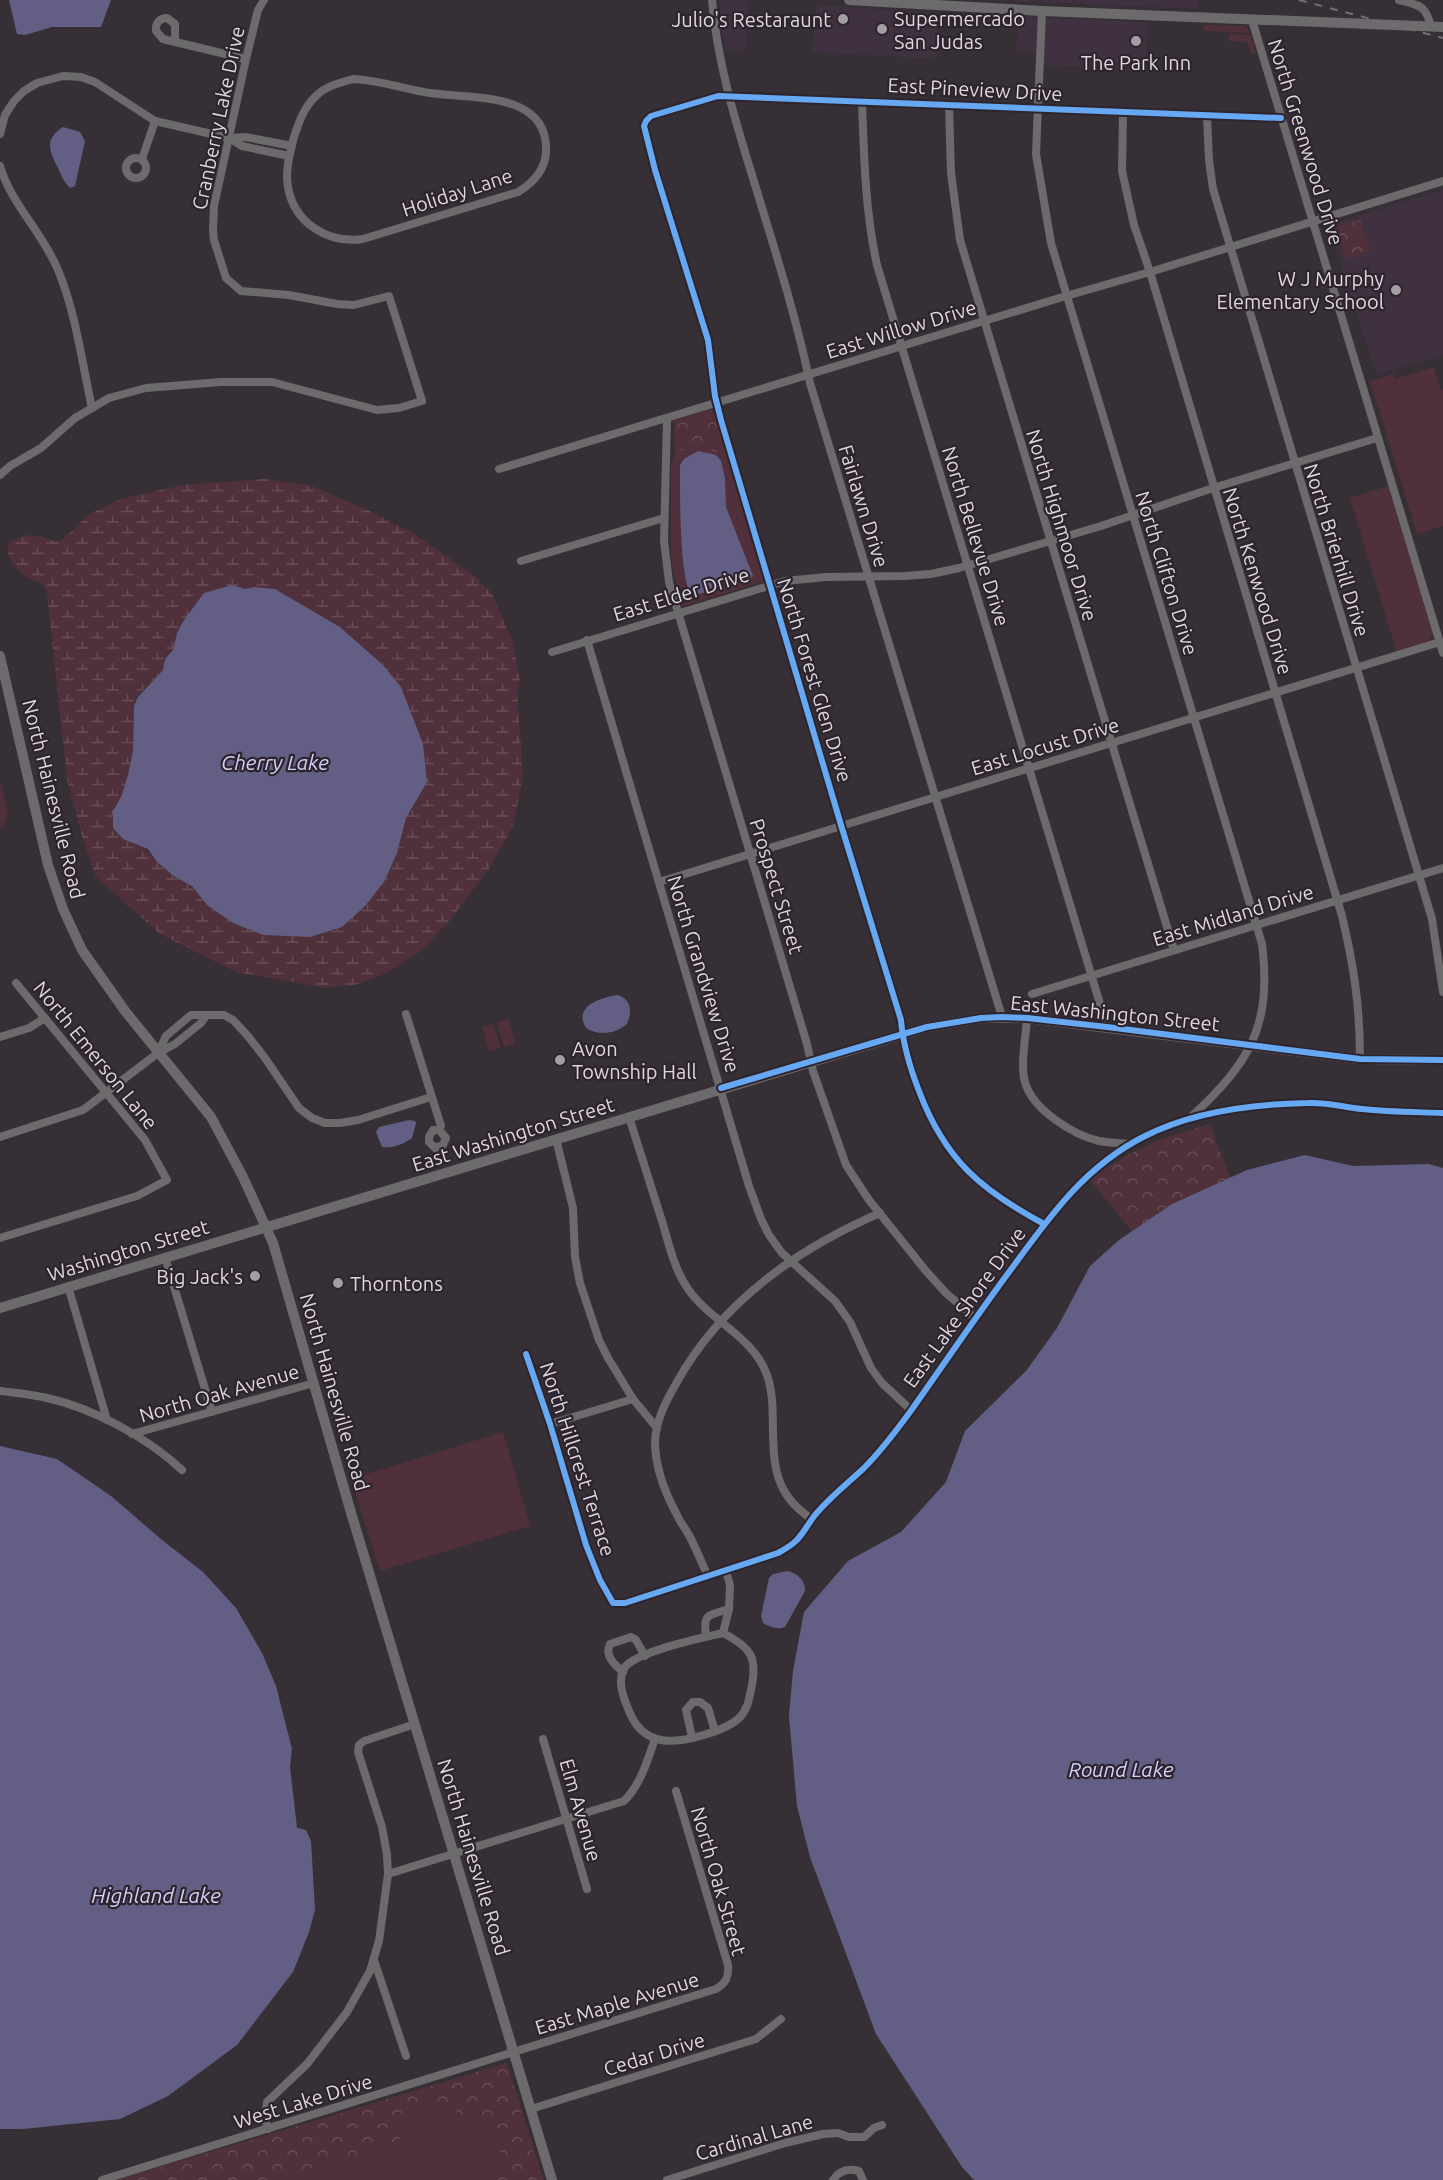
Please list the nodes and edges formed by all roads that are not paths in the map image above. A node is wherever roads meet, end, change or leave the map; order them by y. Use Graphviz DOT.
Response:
graph roads {
  1 [pos="258,0"];
  2 [pos="264,0"];
  3 [pos="712,0"];
  4 [pos="849,0"];
  5 [pos="1399,0"];
  6 [pos="258,10"];
  7 [pos="1042,11"];
  8 [pos="1252,20"];
  9 [pos="1431,27"];
  10 [pos="1443,27"];
  11 [pos="175,42"];
  12 [pos="246,59"];
  13 [pos="729,96"];
  14 [pos="862,101"];
  15 [pos="949,104"];
  16 [pos="1038,109"];
  17 [pos="668,110"];
  18 [pos="1123,113"];
  19 [pos="1207,116"];
  20 [pos="1281,118"];
  21 [pos="155,121"];
  22 [pos="0,134"];
  23 [pos="229,138"];
  24 [pos="292,146"];
  25 [pos="289,156"];
  26 [pos="142,159"];
  27 [pos="0,166"];
  28 [pos="1443,181"];
  29 [pos="1312,221"];
  30 [pos="1230,246"];
  31 [pos="1150,272"];
  32 [pos="1066,296"];
  33 [pos="984,321"];
  34 [pos="901,346"];
  35 [pos="808,375"];
  36 [pos="717,402"];
  37 [pos="92,408"];
  38 [pos="667,418"];
  39 [pos="1377,438"];
  40 [pos="1294,463"];
  41 [pos="10,466"];
  42 [pos="0,467"];
  43 [pos="499,469"];
  44 [pos="0,475"];
  45 [pos="1213,488"];
  46 [pos="1132,514"];
  47 [pos="664,518"];
  48 [pos="1049,541"];
  49 [pos="521,561"];
  50 [pos="967,565"];
  51 [pos="867,577"];
  52 [pos="770,585"];
  53 [pos="678,613"];
  54 [pos="587,640"];
  55 [pos="1440,642"];
  56 [pos="552,651"];
  57 [pos="1443,653"];
  58 [pos="0,656"];
  59 [pos="1356,668"];
  60 [pos="1275,693"];
  61 [pos="1193,718"];
  62 [pos="1111,743"];
  63 [pos="1028,768"];
  64 [pos="934,797"];
  65 [pos="841,825"];
  66 [pos="750,853"];
  67 [pos="1443,868"];
  68 [pos="1418,876"];
  69 [pos="659,882"];
  70 [pos="1338,900"];
  71 [pos="1256,925"];
  72 [pos="1174,950"];
  73 [pos="1093,975"];
  74 [pos="16,983"];
  75 [pos="1443,992"];
  76 [pos="1032,993"];
  77 [pos="406,1014"];
  78 [pos="1002,1017"];
  79 [pos="45,1018"];
  80 [pos="1027,1018"];
  81 [pos="1107,1027"];
  82 [pos="902,1034"];
  83 [pos="0,1037"];
  84 [pos="1251,1045"];
  85 [pos="159,1053"];
  86 [pos="1360,1059"];
  87 [pos="1443,1060"];
  88 [pos="811,1061"];
  89 [pos="721,1088"];
  90 [pos="107,1093"];
  91 [pos="431,1097"];
  92 [pos="1443,1113"];
  93 [pos="629,1117"];
  94 [pos="1190,1119"];
  95 [pos="439,1130"];
  96 [pos="0,1137"];
  97 [pos="556,1139"];
  98 [pos="1131,1144"];
  99 [pos="880,1213"];
  100 [pos="1044,1224"];
  101 [pos="267,1227"];
  102 [pos="0,1238"];
  103 [pos="165,1257"];
  104 [pos="790,1260"];
  105 [pos="68,1286"];
  106 [pos="0,1308"];
  107 [pos="975,1318"];
  108 [pos="720,1323"];
  109 [pos="526,1353"];
  110 [pos="314,1383"];
  111 [pos="0,1391"];
  112 [pos="633,1399"];
  113 [pos="911,1410"];
  114 [pos="212,1412"];
  115 [pos="107,1420"];
  116 [pos="550,1424"];
  117 [pos="657,1428"];
  118 [pos="132,1434"];
  119 [pos="182,1470"];
  120 [pos="812,1520"];
  121 [pos="726,1571"];
  122 [pos="598,1575"];
  123 [pos="708,1576"];
  124 [pos="729,1609"];
  125 [pos="723,1633"];
  126 [pos="706,1637"];
  127 [pos="645,1656"];
  128 [pos="624,1672"];
  129 [pos="415,1724"];
  130 [pos="715,1731"];
  131 [pos="692,1737"];
  132 [pos="543,1739"];
  133 [pos="655,1739"];
  134 [pos="676,1791"];
  135 [pos="566,1819"];
  136 [pos="454,1853"];
  137 [pos="388,1874"];
  138 [pos="587,1889"];
  139 [pos="374,1960"];
  140 [pos="726,1980"];
  141 [pos="781,2019"];
  142 [pos="514,2052"];
  143 [pos="406,2056"];
  144 [pos="531,2109"];
  145 [pos="882,2125"];
  146 [pos="268,2129"];
  147 [pos="102,2180"];
  148 [pos="552,2180"];
  149 [pos="667,2180"];
  150 [pos="834,2180"];
  151 [pos="863,2180"];
  1 -- 6 [label="street, Cranberry Lake Drive"];
  2 -- 6 [label="street, Cranberry Lake Drive"];
  3 -- 13 [label="street, Fairlawn Drive"];
  4 -- 7 [label="main road"];
  5 -- 9 [label="street"];
  6 -- 12 [label="street, Cranberry Lake Drive"];
  7 -- 8 [label="main road"];
  7 -- 16 [label="street, North Clifton Drive"];
  8 -- 9 [label="main road"];
  8 -- 20 [label="street, North Greenwood Drive"];
  9 -- 10 [label="main road"];
  11 -- 12 [label="street"];
  12 -- 23 [label="street, Cranberry Lake Drive"];
  13 -- 14 [label="street, East Pineview Drive"];
  13 -- 17 [label="street, East Pineview Drive"];
  13 -- 35 [label="street, Fairlawn Drive"];
  14 -- 15 [label="street, East Pineview Drive"];
  14 -- 34 [label="street, North Bellevue Drive"];
  15 -- 16 [label="street, East Pineview Drive"];
  15 -- 33 [label="street, North Highmoor Drive"];
  16 -- 18 [label="street, East Pineview Drive"];
  16 -- 32 [label="street, North Clifton Drive"];
  17 -- 36 [label="street, North Forest Glen Drive"];
  18 -- 19 [label="street, East Pineview Drive"];
  18 -- 31 [label="street, North Kenwood Drive"];
  19 -- 20 [label="street, East Pineview Drive"];
  19 -- 30 [label="street, North Brierhill Drive"];
  20 -- 29 [label="street, North Greenwood Drive"];
  21 -- 22 [label="street"];
  21 -- 23 [label="street"];
  21 -- 26 [label="street"];
  23 -- 24 [label="street"];
  23 -- 25 [label="street"];
  23 -- 37 [label="street, Cranberry Lake Drive"];
  24 -- 25 [label="street, Holiday Lane"];
  24 -- 25 [label="street, Holiday Lane"];
  27 -- 37 [label="street"];
  28 -- 29 [label="street, East Willow Drive"];
  29 -- 30 [label="street, East Willow Drive"];
  29 -- 39 [label="street, North Greenwood Drive"];
  30 -- 31 [label="street, East Willow Drive"];
  30 -- 40 [label="street, North Brierhill Drive"];
  31 -- 32 [label="street, East Willow Drive"];
  31 -- 45 [label="street, North Kenwood Drive"];
  32 -- 33 [label="street, East Willow Drive"];
  32 -- 46 [label="street, North Clifton Drive"];
  33 -- 34 [label="street, East Willow Drive"];
  33 -- 48 [label="street, North Highmoor Drive"];
  34 -- 35 [label="street, East Willow Drive"];
  34 -- 50 [label="street, North Bellevue Drive"];
  35 -- 36 [label="street, East Willow Drive"];
  35 -- 51 [label="street, Fairlawn Drive"];
  36 -- 38 [label="street, East Willow Drive"];
  36 -- 52 [label="street, North Forest Glen Drive"];
  37 -- 41 [label="street"];
  38 -- 43 [label="street, East Willow Drive"];
  38 -- 47 [label="street, Prospect Street"];
  39 -- 40 [label="street, East Elder Drive"];
  39 -- 55 [label="street, North Greenwood Drive"];
  40 -- 45 [label="street, East Elder Drive"];
  40 -- 59 [label="street, North Brierhill Drive"];
  41 -- 42 [label="street"];
  41 -- 44 [label="street"];
  45 -- 46 [label="street, East Elder Drive"];
  45 -- 60 [label="street, North Kenwood Drive"];
  46 -- 48 [label="street, East Elder Drive"];
  46 -- 61 [label="street, North Clifton Drive"];
  47 -- 49 [label="street"];
  47 -- 53 [label="street, Prospect Street"];
  48 -- 50 [label="street, East Elder Drive"];
  48 -- 62 [label="street, North Highmoor Drive"];
  50 -- 51 [label="street, East Elder Drive"];
  50 -- 63 [label="street, North Bellevue Drive"];
  51 -- 52 [label="street, East Elder Drive"];
  51 -- 64 [label="street, Fairlawn Drive"];
  52 -- 53 [label="street, East Elder Drive"];
  52 -- 65 [label="street, North Forest Glen Drive"];
  53 -- 54 [label="street, East Elder Drive"];
  53 -- 66 [label="street, Prospect Street"];
  54 -- 56 [label="street, East Elder Drive"];
  54 -- 69 [label="street, North Grandview Drive"];
  55 -- 57 [label="street, North Greenwood Drive"];
  55 -- 59 [label="street, East Locust Drive"];
  58 -- 85 [label="main road, North Hainesville Road"];
  59 -- 60 [label="street, East Locust Drive"];
  59 -- 68 [label="street, North Brierhill Drive"];
  60 -- 61 [label="street, East Locust Drive"];
  60 -- 70 [label="street, North Kenwood Drive"];
  61 -- 62 [label="street, East Locust Drive"];
  61 -- 71 [label="street, North Clifton Drive"];
  62 -- 63 [label="street, East Locust Drive"];
  62 -- 72 [label="street, North Highmoor Drive"];
  63 -- 64 [label="street, East Locust Drive"];
  63 -- 73 [label="street, North Bellevue Drive"];
  64 -- 65 [label="street, East Locust Drive"];
  64 -- 78 [label="street, Fairlawn Drive"];
  65 -- 66 [label="street, East Locust Drive"];
  65 -- 82 [label="street, North Forest Glen Drive"];
  66 -- 69 [label="street, East Locust Drive"];
  66 -- 88 [label="street, Prospect Street"];
  67 -- 68 [label="street, East Midland Drive"];
  68 -- 70 [label="street, East Midland Drive"];
  68 -- 75 [label="street, North Brierhill Drive"];
  69 -- 89 [label="street, North Grandview Drive"];
  70 -- 71 [label="street, East Midland Drive"];
  70 -- 86 [label="street, North Kenwood Drive"];
  71 -- 72 [label="street, East Midland Drive"];
  71 -- 84 [label="street, North Clifton Drive"];
  72 -- 73 [label="street, East Midland Drive"];
  73 -- 76 [label="street, East Midland Drive"];
  73 -- 81 [label="street, North Bellevue Drive"];
  74 -- 79 [label="street, North Emerson Lane"];
  77 -- 91 [label="street"];
  78 -- 80 [label="main road, East Washington Street"];
  78 -- 82 [label="main road, East Washington Street"];
  79 -- 83 [label="street"];
  79 -- 90 [label="street, North Emerson Lane"];
  80 -- 81 [label="main road, East Washington Street"];
  80 -- 98 [label="street"];
  81 -- 84 [label="main road, East Washington Street"];
  82 -- 88 [label="main road, East Washington Street"];
  82 -- 100 [label="street, North Forest Glen Drive"];
  84 -- 86 [label="main road, East Washington Street"];
  84 -- 94 [label="street, North Clifton Drive"];
  85 -- 90 [label="street"];
  85 -- 91 [label="street"];
  85 -- 101 [label="main road, North Hainesville Road"];
  86 -- 87 [label="main road, East Washington Street"];
  88 -- 89 [label="main road, East Washington Street"];
  88 -- 99 [label="street, Prospect Street"];
  89 -- 93 [label="main road, East Washington Street"];
  89 -- 104 [label="street, North Grandview Drive"];
  90 -- 96 [label="street"];
  90 -- 102 [label="street, North Emerson Lane"];
  91 -- 95 [label="street"];
  92 -- 94 [label="street, East Lake Shore Drive"];
  93 -- 97 [label="main road, East Washington Street"];
  93 -- 108 [label="street"];
  94 -- 98 [label="street, East Lake Shore Drive"];
  97 -- 101 [label="main road, East Washington Street"];
  97 -- 112 [label="street"];
  98 -- 100 [label="street, East Lake Shore Drive"];
  99 -- 104 [label="street"];
  99 -- 107 [label="street, Prospect Street"];
  100 -- 107 [label="street, East Lake Shore Drive"];
  101 -- 103 [label="main road, Washington Street"];
  101 -- 110 [label="main road, North Hainesville Road"];
  103 -- 105 [label="main road, Washington Street"];
  103 -- 114 [label="street"];
  104 -- 108 [label="street"];
  104 -- 113 [label="street, North Grandview Drive"];
  105 -- 106 [label="main road, Washington Street"];
  105 -- 115 [label="street"];
  107 -- 113 [label="street, East Lake Shore Drive"];
  108 -- 117 [label="street"];
  108 -- 120 [label="street"];
  109 -- 116 [label="street, North Hillcrest Terrace"];
  110 -- 114 [label="street, North Oak Avenue"];
  110 -- 129 [label="main road, North Hainesville Road"];
  111 -- 115 [label="street"];
  112 -- 116 [label="street"];
  112 -- 117 [label="street"];
  113 -- 120 [label="street, East Lake Shore Drive"];
  114 -- 118 [label="street, North Oak Avenue"];
  115 -- 118 [label="street"];
  116 -- 122 [label="street, North Hillcrest Terrace"];
  117 -- 123 [label="street"];
  118 -- 119 [label="street"];
  120 -- 121 [label="street, East Lake Shore Drive"];
  121 -- 123 [label="street, East Lake Shore Drive"];
  121 -- 124 [label="street"];
  122 -- 123 [label="street, East Lake Shore Drive"];
  124 -- 125 [label="street"];
  124 -- 126 [label="street"];
  125 -- 126 [label="street"];
  125 -- 130 [label="street"];
  126 -- 127 [label="street"];
  127 -- 128 [label="street"];
  127 -- 128 [label="street"];
  128 -- 133 [label="street"];
  129 -- 136 [label="main road, North Hainesville Road"];
  129 -- 137 [label="street"];
  130 -- 131 [label="street"];
  130 -- 131 [label="street"];
  131 -- 133 [label="street"];
  132 -- 135 [label="street, Elm Avenue"];
  133 -- 135 [label="street"];
  134 -- 140 [label="street, North Oak Street"];
  135 -- 136 [label="street"];
  135 -- 138 [label="street, Elm Avenue"];
  136 -- 137 [label="street"];
  136 -- 142 [label="main road, North Hainesville Road"];
  137 -- 139 [label="street"];
  139 -- 143 [label="street"];
  139 -- 146 [label="street"];
  140 -- 142 [label="street, East Maple Avenue"];
  141 -- 144 [label="street, Cedar Drive"];
  142 -- 144 [label="main road, North Hainesville Road"];
  142 -- 146 [label="street, West Lake Drive"];
  144 -- 148 [label="main road, North Hainesville Road"];
  145 -- 149 [label="street, Cardinal Lane"];
  146 -- 147 [label="street, West Lake Drive"];
  150 -- 151 [label="street"];
}
